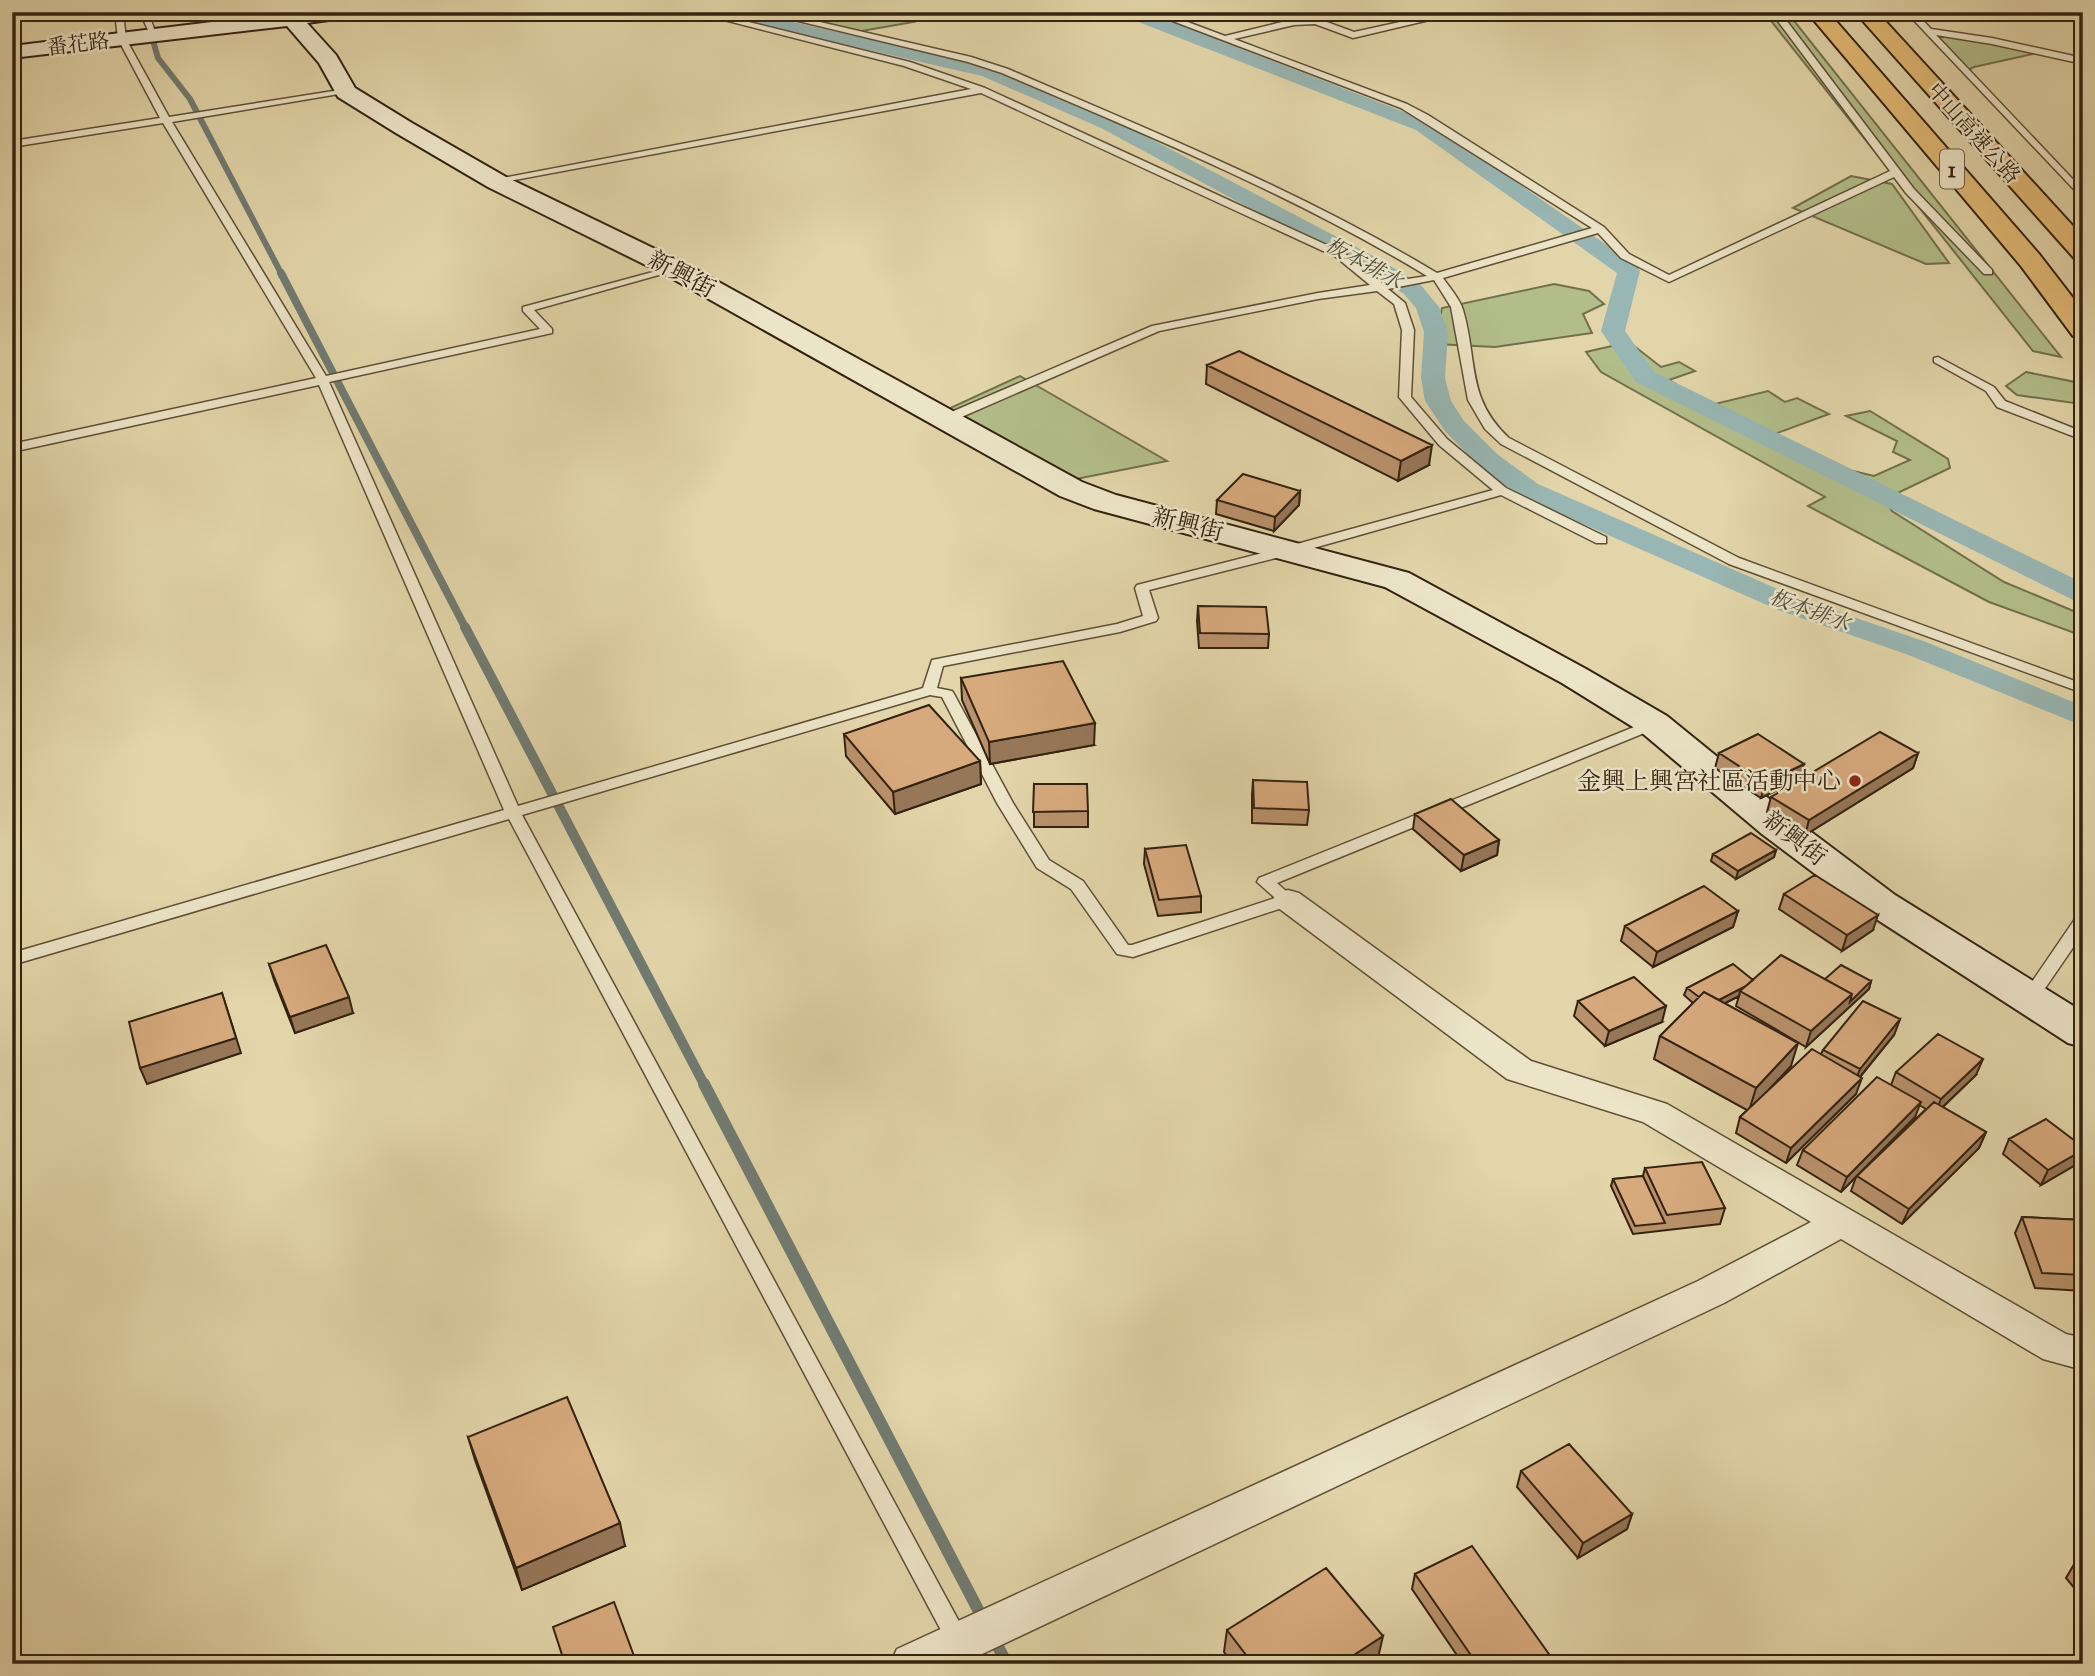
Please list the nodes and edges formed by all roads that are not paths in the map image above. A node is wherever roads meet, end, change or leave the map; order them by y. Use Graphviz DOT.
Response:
graph roads {
  1 [pos="119,12"];
  2 [pos="144,12"];
  3 [pos="351,12"];
  4 [pos="697,12"];
  5 [pos="765,12"];
  6 [pos="1153,12"];
  7 [pos="1459,12"];
  8 [pos="1775,12"];
  9 [pos="1817,12"];
  10 [pos="1865,12"];
  11 [pos="1910,12"];
  12 [pos="291,15"];
  13 [pos="1928,31"];
  14 [pos="154,35"];
  15 [pos="122,39"];
  16 [pos="1224,39"];
  17 [pos="12,52"];
  18 [pos="2083,61"];
  19 [pos="982,90"];
  20 [pos="346,92"];
  21 [pos="166,120"];
  22 [pos="12,144"];
  23 [pos="1896,172"];
  24 [pos="497,182"];
  25 [pos="2083,196"];
  26 [pos="1600,229"];
  27 [pos="2083,253"];
  28 [pos="675,269"];
  29 [pos="1988,272"];
  30 [pos="1437,276"];
  31 [pos="1382,287"];
  32 [pos="2083,330"];
  33 [pos="1938,360"];
  34 [pos="323,381"];
  35 [pos="946,419"];
  36 [pos="2083,436"];
  37 [pos="12,448"];
  38 [pos="1502,491"];
  39 [pos="1601,540"];
  40 [pos="1291,550"];
  41 [pos="2083,689"];
  42 [pos="929,691"];
  43 [pos="1654,724"];
  44 [pos="514,814"];
  45 [pos="1288,900"];
  46 [pos="2083,920"];
  47 [pos="12,959"];
  48 [pos="2029,999"];
  49 [pos="2083,1032"];
  50 [pos="1842,1222"];
  51 [pos="2083,1354"];
  52 [pos="966,1653"];
  53 [pos="912,1664"];
  1 -- 15 [label="lane"];
  2 -- 14 [label="lane"];
  3 -- 12 [label="street, 番花路"];
  4 -- 19 [label="lane"];
  5 -- 30 [label="lane"];
  6 -- 16 [label="lane"];
  7 -- 16 [label="lane"];
  8 -- 23 [label="lane"];
  9 -- 32 [label="highway, 中山高速公路 / 1"];
  10 -- 27 [label="highway, 中山高速公路 / 1"];
  11 -- 13 [label="lane"];
  12 -- 14 [label="street, 番花路"];
  12 -- 20 [label="street, 新興街"];
  13 -- 18 [label="lane"];
  13 -- 25 [label="lane"];
  14 -- 15 [label="street, 番花路"];
  15 -- 17 [label="street, 番花路"];
  15 -- 21 [label="lane"];
  16 -- 26 [label="lane"];
  19 -- 24 [label="lane"];
  19 -- 31 [label="lane"];
  20 -- 21 [label="lane"];
  20 -- 24 [label="street, 新興街"];
  21 -- 22 [label="lane"];
  21 -- 34 [label="lane"];
  23 -- 26 [label="lane"];
  23 -- 29 [label="lane"];
  24 -- 28 [label="street, 新興街"];
  26 -- 30 [label="lane"];
  28 -- 34 [label="lane"];
  28 -- 35 [label="street, 新興街"];
  30 -- 31 [label="lane"];
  30 -- 41 [label="lane"];
  31 -- 35 [label="lane"];
  31 -- 38 [label="lane"];
  33 -- 36 [label="lane"];
  34 -- 37 [label="lane"];
  34 -- 44 [label="lane"];
  35 -- 40 [label="street, 新興街"];
  38 -- 39 [label="lane"];
  38 -- 40 [label="lane"];
  40 -- 42 [label="lane"];
  40 -- 43 [label="street, 新興街"];
  42 -- 44 [label="lane"];
  42 -- 45 [label="lane"];
  43 -- 45 [label="lane"];
  43 -- 48 [label="street, 新興街"];
  44 -- 47 [label="lane"];
  44 -- 52 [label="lane"];
  45 -- 50 [label="street"];
  46 -- 48 [label="lane"];
  48 -- 49 [label="street, 新興街"];
  50 -- 51 [label="street"];
  50 -- 52 [label="street"];
  52 -- 53 [label="street"];
}
